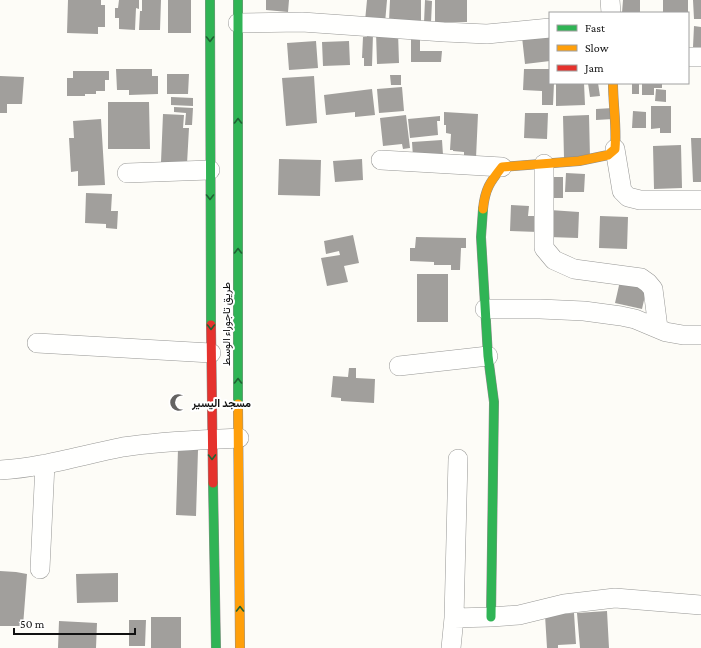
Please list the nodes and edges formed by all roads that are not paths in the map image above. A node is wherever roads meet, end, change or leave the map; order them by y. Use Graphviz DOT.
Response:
graph roads {
  1 [pos="210,0"];
  2 [pos="238,0"];
  3 [pos="610,0"];
  4 [pos="611,12"];
  5 [pos="238,23"];
  6 [pos="549,28"];
  7 [pos="689,57"];
  8 [pos="701,57"];
  9 [pos="613,84"];
  10 [pos="615,148"];
  11 [pos="381,160"];
  12 [pos="544,164"];
  13 [pos="502,167"];
  14 [pos="210,170"];
  15 [pos="127,173"];
  16 [pos="701,200"];
  17 [pos="485,309"];
  18 [pos="658,328"];
  19 [pos="701,335"];
  20 [pos="36,343"];
  21 [pos="211,353"];
  22 [pos="488,356"];
  23 [pos="399,366"];
  24 [pos="239,438"];
  25 [pos="212,439"];
  26 [pos="458,459"];
  27 [pos="45,464"];
  28 [pos="0,470"];
  29 [pos="40,569"];
  30 [pos="701,605"];
  31 [pos="491,617"];
  32 [pos="454,618"];
  33 [pos="216,648"];
  34 [pos="240,648"];
  35 [pos="451,648"];
  1 -- 14 [label="main road, one-way"];
  2 -- 5 [label="main road, طريق تاجوراء الوسط"];
  3 -- 4 [label="street"];
  5 -- 6 [label="street"];
  24 -- 5 [label="main road, طريق تاجوراء الوسط, one-way"];
  7 -- 8 [label="street"];
  9 -- 10 [label="main road"];
  10 -- 12 [label="main road"];
  10 -- 16 [label="street"];
  11 -- 13 [label="street"];
  12 -- 13 [label="main road"];
  12 -- 18 [label="street"];
  13 -- 17 [label="main road"];
  14 -- 15 [label="street"];
  14 -- 21 [label="main road, one-way"];
  17 -- 18 [label="street"];
  17 -- 22 [label="main road"];
  18 -- 19 [label="street"];
  20 -- 21 [label="street"];
  21 -- 25 [label="main road"];
  22 -- 23 [label="street"];
  22 -- 31 [label="main road"];
  24 -- 25 [label="street"];
  34 -- 24 [label="main road, طريق تاجوراء الوسط, one-way"];
  25 -- 27 [label="street"];
  25 -- 33 [label="main road, one-way"];
  26 -- 32 [label="street"];
  27 -- 28 [label="street"];
  27 -- 29 [label="street"];
  30 -- 31 [label="street"];
  31 -- 32 [label="street"];
  32 -- 35 [label="street"];
}
